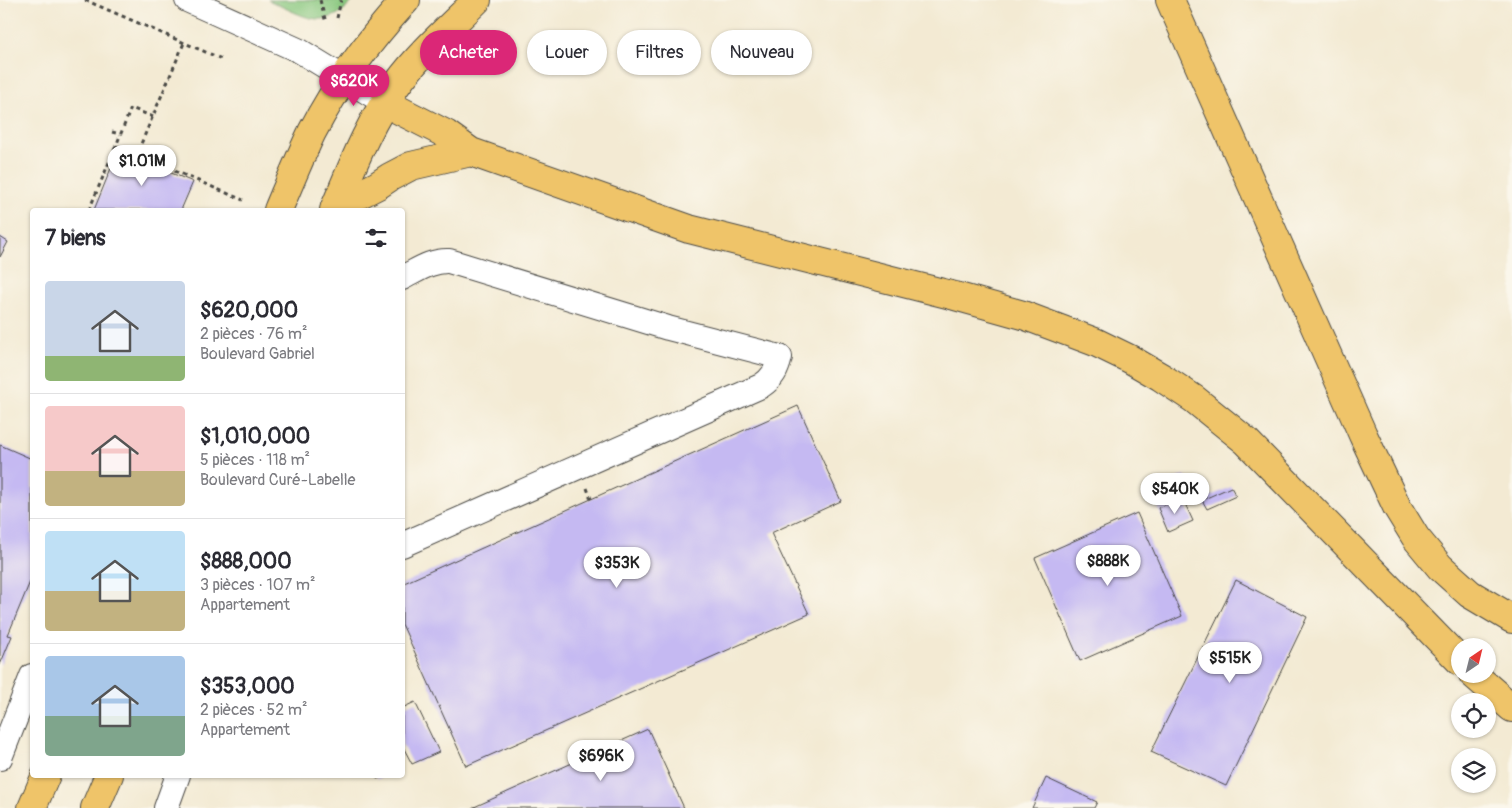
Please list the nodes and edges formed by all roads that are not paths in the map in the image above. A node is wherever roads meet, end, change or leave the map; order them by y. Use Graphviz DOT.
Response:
graph roads {
  1 [pos="187,0"];
  2 [pos="406,0"];
  3 [pos="477,0"];
  4 [pos="1170,0"];
  5 [pos="344,77"];
  6 [pos="385,103"];
  7 [pos="471,152"];
  8 [pos="279,208"];
  9 [pos="334,208"];
  10 [pos="405,276"];
  11 [pos="405,544"];
  12 [pos="1512,619"];
  13 [pos="1451,652"];
  14 [pos="30,681"];
  15 [pos="1483,683"];
  16 [pos="1512,708"];
  17 [pos="0,758"];
  18 [pos="45,778"];
  19 [pos="108,778"];
  20 [pos="177,778"];
  21 [pos="32,808"];
  22 [pos="95,808"];
  23 [pos="166,808"];
  1 -- 5 [label="street"];
  2 -- 5 [label="main road"];
  3 -- 6 [label="main road"];
  4 -- 12 [label="main road"];
  5 -- 6 [label="street"];
  5 -- 8 [label="main road"];
  6 -- 7 [label="main road"];
  6 -- 9 [label="main road"];
  7 -- 9 [label="main road"];
  7 -- 13 [label="main road"];
  10 -- 11 [label="street"];
  14 -- 17 [label="street"];
  15 -- 16 [label="main road"];
  18 -- 21 [label="main road"];
  19 -- 22 [label="main road"];
  20 -- 23 [label="street"];
}
